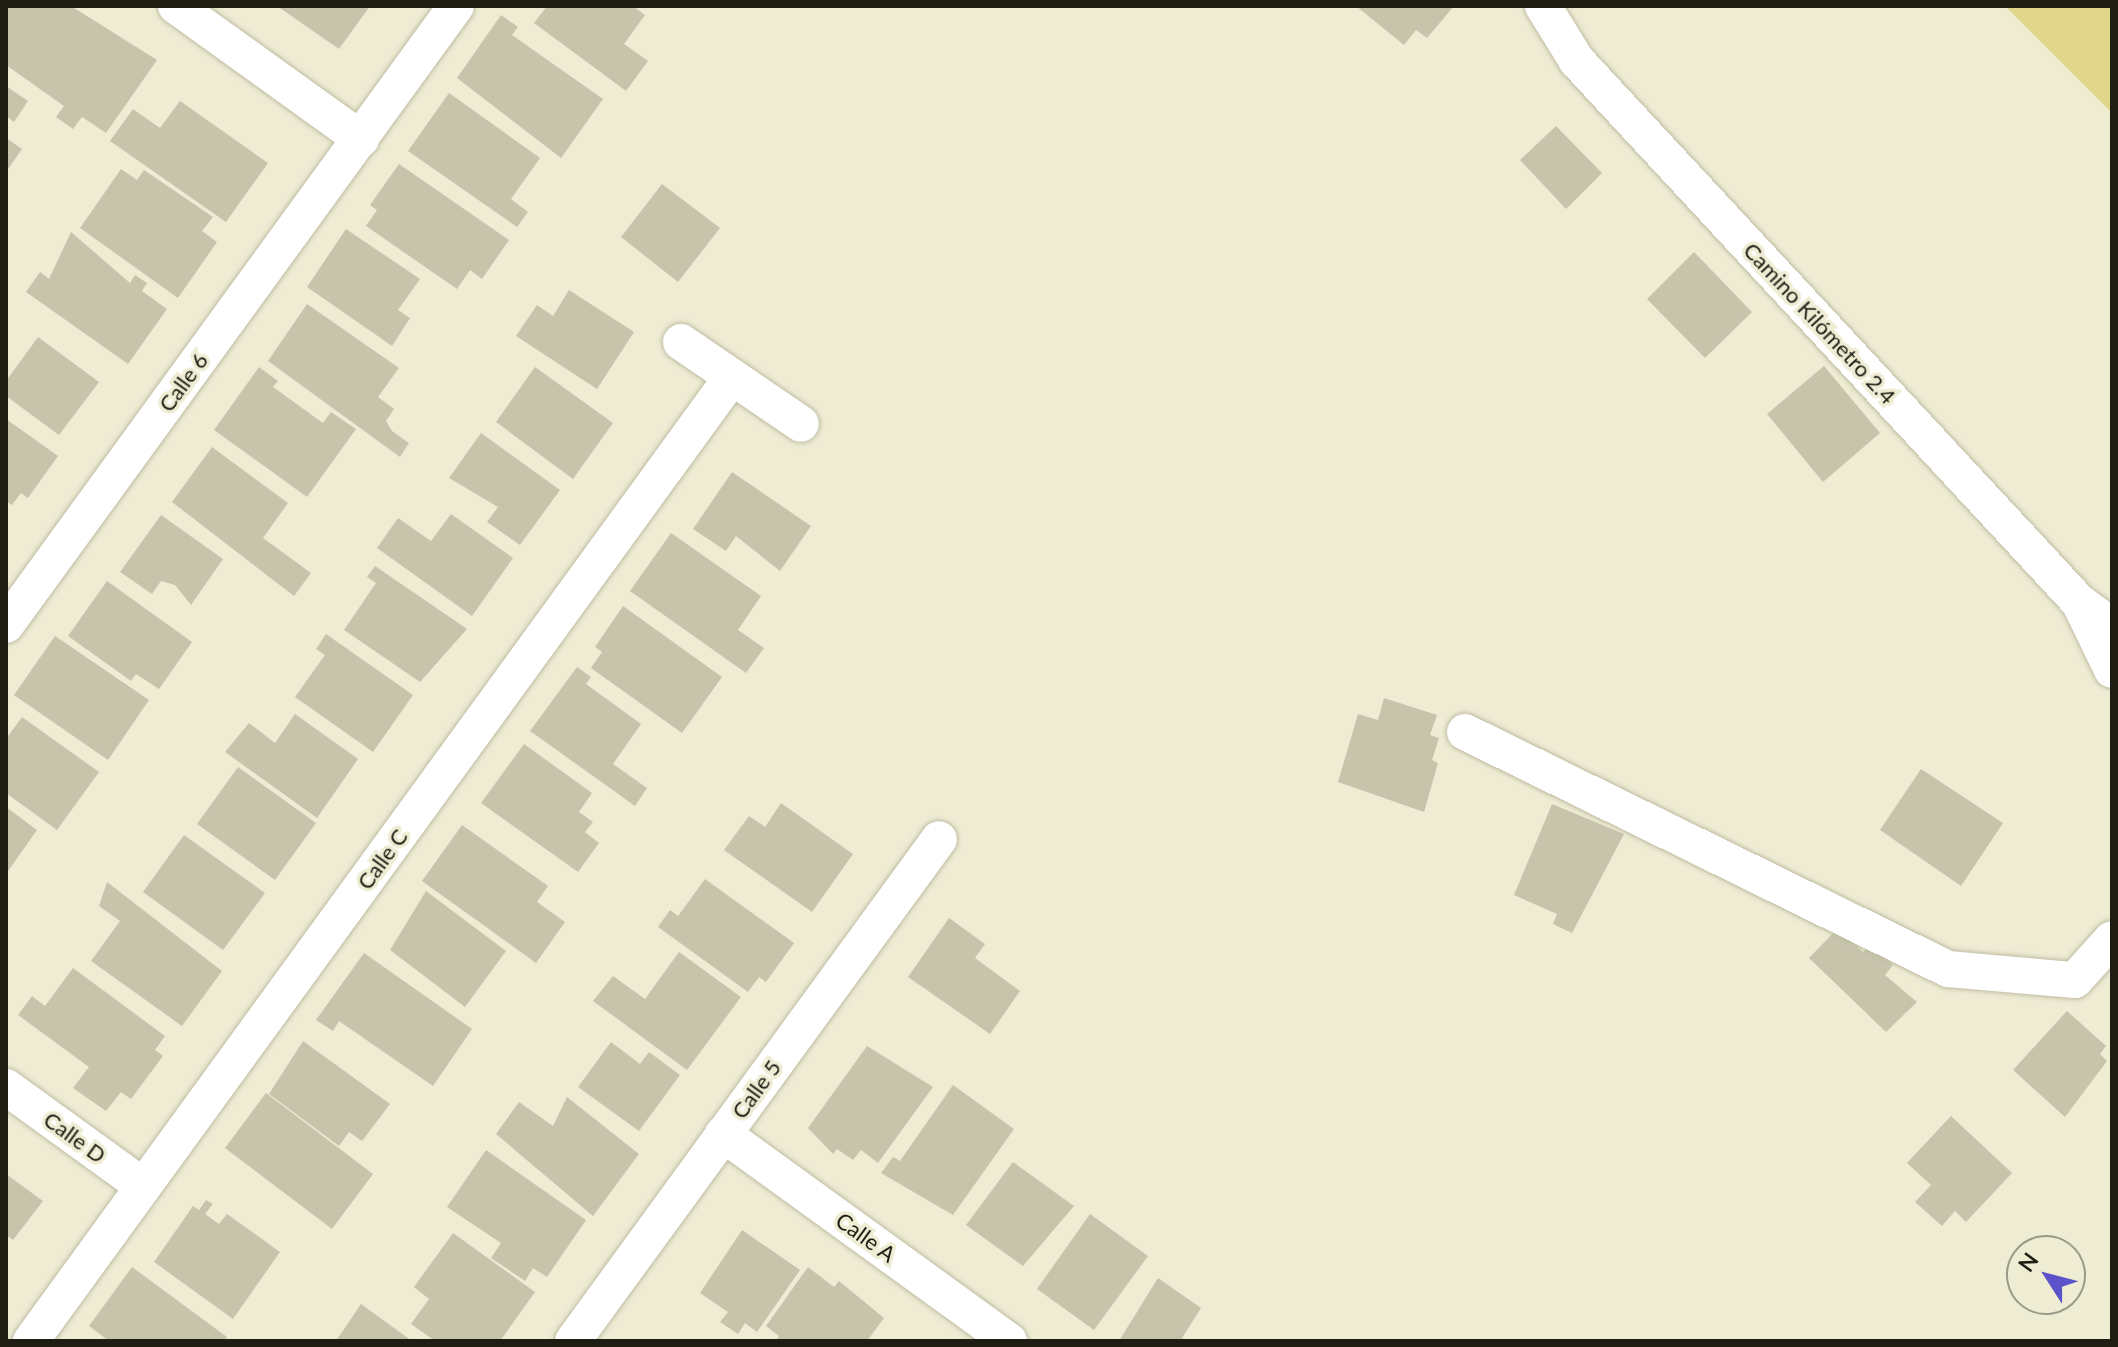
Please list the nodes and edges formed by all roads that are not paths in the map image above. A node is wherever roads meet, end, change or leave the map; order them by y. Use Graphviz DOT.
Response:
graph roads {
  1 [pos="176,6"];
  2 [pos="456,6"];
  3 [pos="1543,6"];
  4 [pos="361,139"];
  5 [pos="681,342"];
  6 [pos="732,377"];
  7 [pos="801,424"];
  8 [pos="2079,602"];
  9 [pos="6,625"];
  10 [pos="2112,626"];
  11 [pos="2112,670"];
  12 [pos="1465,732"];
  13 [pos="939,839"];
  14 [pos="2112,939"];
  15 [pos="6,1087"];
  16 [pos="723,1134"];
  17 [pos="143,1186"];
  18 [pos="31,1341"];
  19 [pos="573,1341"];
  20 [pos="1009,1341"];
  1 -- 4 [label="street"];
  2 -- 4 [label="street, Calle 6"];
  3 -- 8 [label="street, Camino Kilómetro 2.4"];
  4 -- 9 [label="street, Calle 6"];
  5 -- 6 [label="street"];
  6 -- 7 [label="street"];
  6 -- 17 [label="street, Calle C"];
  8 -- 10 [label="street, Camino Kilómetro 2.4"];
  8 -- 11 [label="street"];
  12 -- 14 [label="street"];
  13 -- 16 [label="street, Calle 5"];
  15 -- 17 [label="street, Calle D"];
  16 -- 19 [label="street, Calle 5"];
  16 -- 20 [label="street, Calle A"];
  17 -- 18 [label="street, Calle C"];
}
